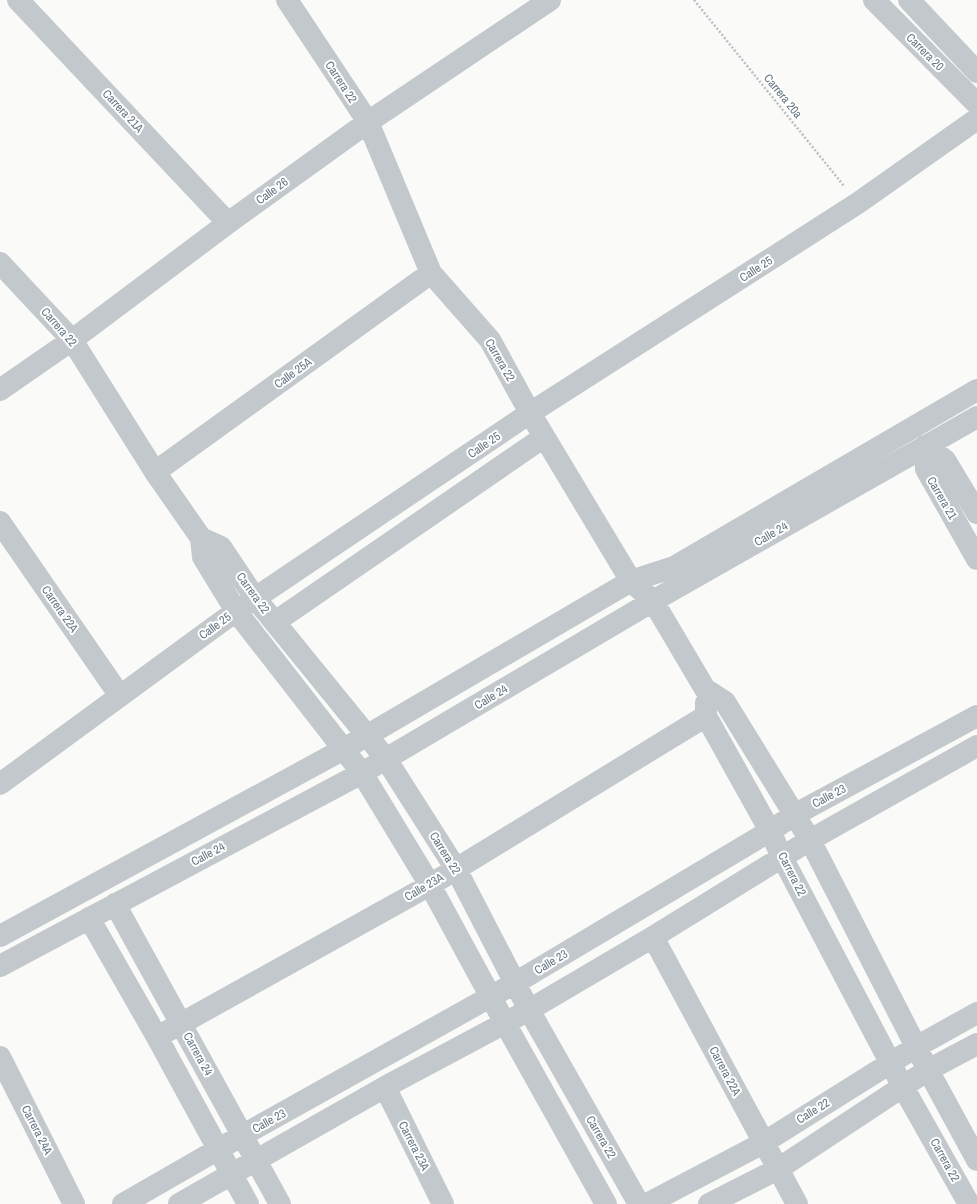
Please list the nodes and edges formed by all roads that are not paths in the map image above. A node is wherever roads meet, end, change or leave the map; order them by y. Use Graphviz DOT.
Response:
graph roads {
  1 [pos="18,0"];
  2 [pos="550,0"];
  3 [pos="874,0"];
  4 [pos="910,0"];
  5 [pos="286,3"];
  6 [pos="977,72"];
  7 [pos="977,104"];
  8 [pos="977,119"];
  9 [pos="368,122"];
  10 [pos="228,223"];
  11 [pos="0,263"];
  12 [pos="431,273"];
  13 [pos="72,340"];
  14 [pos="0,390"];
  15 [pos="977,390"];
  16 [pos="530,413"];
  17 [pos="977,418"];
  18 [pos="544,437"];
  19 [pos="926,446"];
  20 [pos="155,472"];
  21 [pos="977,513"];
  22 [pos="0,522"];
  23 [pos="201,538"];
  24 [pos="977,559"];
  25 [pos="631,581"];
  26 [pos="255,598"];
  27 [pos="653,601"];
  28 [pos="236,611"];
  29 [pos="275,622"];
  30 [pos="705,689"];
  31 [pos="120,696"];
  32 [pos="706,716"];
  33 [pos="977,716"];
  34 [pos="367,735"];
  35 [pos="977,746"];
  36 [pos="344,748"];
  37 [pos="386,759"];
  38 [pos="362,773"];
  39 [pos="0,784"];
  40 [pos="794,815"];
  41 [pos="770,831"];
  42 [pos="810,840"];
  43 [pos="782,857"];
  44 [pos="456,869"];
  45 [pos="430,885"];
  46 [pos="115,904"];
  47 [pos="89,918"];
  48 [pos="0,936"];
  49 [pos="653,938"];
  50 [pos="0,966"];
  51 [pos="515,983"];
  52 [pos="490,997"];
  53 [pos="529,1010"];
  54 [pos="977,1013"];
  55 [pos="505,1023"];
  56 [pos="181,1024"];
  57 [pos="156,1037"];
  58 [pos="977,1044"];
  59 [pos="916,1047"];
  60 [pos="0,1057"];
  61 [pos="891,1062"];
  62 [pos="928,1070"];
  63 [pos="384,1087"];
  64 [pos="903,1087"];
  65 [pos="242,1135"];
  66 [pos="763,1143"];
  67 [pos="219,1150"];
  68 [pos="256,1159"];
  69 [pos="977,1160"];
  70 [pos="778,1169"];
  71 [pos="231,1173"];
  72 [pos="74,1204"];
  73 [pos="123,1204"];
  74 [pos="179,1204"];
  75 [pos="248,1204"];
  76 [pos="280,1204"];
  77 [pos="443,1204"];
  78 [pos="606,1204"];
  79 [pos="640,1204"];
  80 [pos="647,1204"];
  81 [pos="709,1204"];
  82 [pos="797,1204"];
  83 [pos="969,1204"];
  1 -- 10 [label="street, Carrera 21A"];
  2 -- 9 [label="street, Calle 26"];
  3 -- 7 [label="street, Carrera 20"];
  4 -- 6 [label="street, Carrera 20"];
  5 -- 9 [label="street, Carrera 22"];
  8 -- 16 [label="street, Calle 25"];
  9 -- 10 [label="street, Calle 26"];
  9 -- 12 [label="street, Carrera 22"];
  10 -- 13 [label="street, Calle 26"];
  11 -- 13 [label="street, Carrera 22"];
  12 -- 16 [label="street, Carrera 22"];
  12 -- 20 [label="street, Calle 25A"];
  13 -- 14 [label="street, Calle 26"];
  13 -- 20 [label="street, Carrera 22"];
  15 -- 25 [label="street, Calle 24"];
  16 -- 18 [label="street, Carrera 22"];
  16 -- 26 [label="street, Calle 25"];
  17 -- 19 [label="street, Calle 24"];
  18 -- 25 [label="street, Carrera 22"];
  18 -- 29 [label="street"];
  19 -- 21 [label="street, Carrera 21"];
  19 -- 24 [label="street, Carrera 21"];
  19 -- 27 [label="street, Calle 24"];
  20 -- 23 [label="street, Carrera 22"];
  22 -- 31 [label="street, Carrera 22A"];
  23 -- 26 [label="street, Carrera 22"];
  23 -- 28 [label="street, Carrera 22"];
  25 -- 27 [label="street, Carrera 22"];
  25 -- 34 [label="street, Calle 24"];
  26 -- 28 [label="street, Calle 25"];
  26 -- 29 [label="street, Carrera 22"];
  27 -- 30 [label="street, Carrera 22"];
  27 -- 37 [label="street, Calle 24"];
  28 -- 31 [label="street, Calle 25"];
  28 -- 36 [label="street, Carrera 22"];
  29 -- 34 [label="street, Carrera 22"];
  30 -- 32 [label="street, Carrera 22"];
  30 -- 40 [label="street, Carrera 22"];
  31 -- 39 [label="street, Calle 25"];
  32 -- 41 [label="street, Carrera 22"];
  32 -- 44 [label="street, Calle 23A"];
  33 -- 40 [label="street, Calle 23"];
  34 -- 36 [label="street, Calle 24"];
  34 -- 37 [label="street, Carrera 22"];
  35 -- 42 [label="street"];
  36 -- 38 [label="street, Carrera 22"];
  36 -- 48 [label="street, Calle 24"];
  37 -- 38 [label="street, Calle 24"];
  37 -- 44 [label="street, Carrera 22"];
  38 -- 45 [label="street, Carrera 22"];
  38 -- 46 [label="street, Calle 24"];
  40 -- 41 [label="street, Calle 23"];
  40 -- 42 [label="street, Carrera 22"];
  41 -- 43 [label="street, Carrera 22"];
  41 -- 51 [label="street, Calle 23"];
  42 -- 43 [label="street"];
  42 -- 59 [label="street, Carrera 22"];
  43 -- 49 [label="street"];
  43 -- 61 [label="street, Carrera 22"];
  44 -- 45 [label="street, Calle 23A"];
  44 -- 51 [label="street, Carrera 22"];
  45 -- 52 [label="street, Carrera 22"];
  45 -- 56 [label="street, Calle 23A"];
  46 -- 47 [label="street, Calle 24"];
  46 -- 56 [label="street, Carrera 24"];
  47 -- 50 [label="street, Calle 24"];
  47 -- 57 [label="street"];
  49 -- 53 [label="street"];
  49 -- 66 [label="street, Carrera 22A"];
  51 -- 52 [label="street, Calle 23"];
  51 -- 53 [label="street, Carrera 22"];
  52 -- 55 [label="street, Carrera 22"];
  52 -- 65 [label="street, Calle 23"];
  53 -- 55 [label="street"];
  53 -- 79 [label="street, Carrera 22"];
  54 -- 59 [label="street, Calle 22"];
  55 -- 63 [label="street"];
  55 -- 78 [label="street, Carrera 22"];
  56 -- 57 [label="street, Calle 23A"];
  56 -- 65 [label="street, Carrera 24"];
  57 -- 67 [label="street"];
  58 -- 62 [label="street"];
  59 -- 61 [label="street, Calle 22"];
  59 -- 62 [label="street, Carrera 22"];
  60 -- 72 [label="street, Carrera 24A"];
  61 -- 64 [label="street, Carrera 22"];
  61 -- 66 [label="street, Calle 22"];
  62 -- 64 [label="street"];
  62 -- 69 [label="street, Carrera 22"];
  63 -- 68 [label="street"];
  63 -- 77 [label="street, Carrera 23A"];
  64 -- 70 [label="street"];
  64 -- 83 [label="street, Carrera 22"];
  65 -- 67 [label="street, Calle 23"];
  65 -- 68 [label="street, Carrera 24"];
  66 -- 70 [label="street, Carrera 22A"];
  66 -- 80 [label="street, Calle 22"];
  67 -- 71 [label="street"];
  67 -- 73 [label="street, Calle 23"];
  68 -- 71 [label="street"];
  68 -- 76 [label="street, Carrera 24"];
  70 -- 81 [label="street"];
  70 -- 82 [label="street, Carrera 22A"];
  71 -- 74 [label="street"];
  71 -- 75 [label="street"];
}
